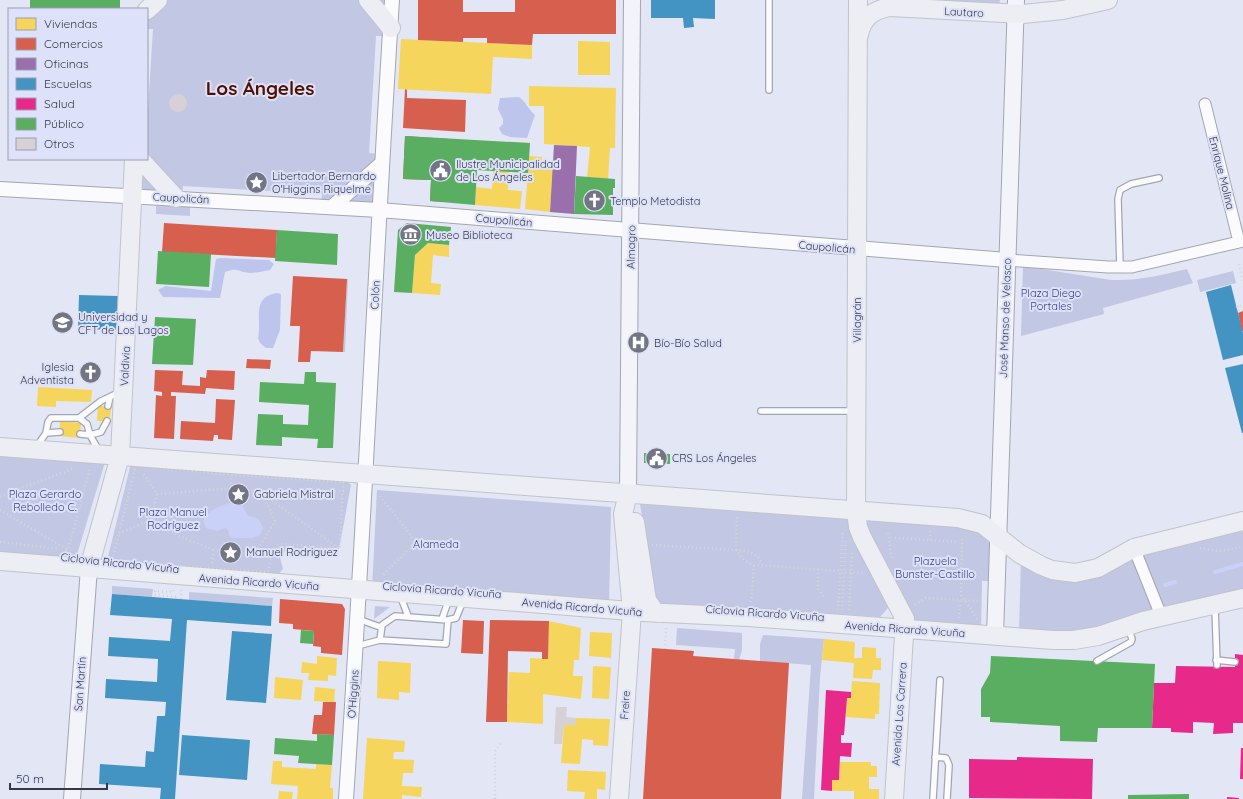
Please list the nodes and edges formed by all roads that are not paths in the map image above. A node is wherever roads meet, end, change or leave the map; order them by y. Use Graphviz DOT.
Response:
graph roads {
  1 [pos="158,0"];
  2 [pos="368,0"];
  3 [pos="392,0"];
  4 [pos="632,0"];
  5 [pos="769,0"];
  6 [pos="858,0"];
  7 [pos="1108,0"];
  8 [pos="1015,7"];
  9 [pos="148,9"];
  10 [pos="391,28"];
  11 [pos="858,38"];
  12 [pos="769,90"];
  13 [pos="1205,104"];
  14 [pos="134,160"];
  15 [pos="141,160"];
  16 [pos="382,163"];
  17 [pos="1159,178"];
  18 [pos="0,189"];
  19 [pos="132,195"];
  20 [pos="176,198"];
  21 [pos="332,207"];
  22 [pos="379,210"];
  23 [pos="631,231"];
  24 [pos="1241,241"];
  25 [pos="857,250"];
  26 [pos="1007,260"];
  27 [pos="1120,268"];
  28 [pos="117,394"];
  29 [pos="108,406"];
  30 [pos="761,411"];
  31 [pos="856,411"];
  32 [pos="80,418"];
  33 [pos="111,427"];
  34 [pos="60,432"];
  35 [pos="46,433"];
  36 [pos="80,434"];
  37 [pos="90,435"];
  38 [pos="0,447"];
  39 [pos="34,450"];
  40 [pos="96,458"];
  41 [pos="119,460"];
  42 [pos="366,474"];
  43 [pos="628,494"];
  44 [pos="852,519"];
  45 [pos="1243,521"];
  46 [pos="998,536"];
  47 [pos="1134,548"];
  48 [pos="91,560"];
  49 [pos="0,561"];
  50 [pos="365,586"];
  51 [pos="890,591"];
  52 [pos="399,593"];
  53 [pos="457,597"];
  54 [pos="1243,598"];
  55 [pos="1215,605"];
  56 [pos="632,611"];
  57 [pos="656,613"];
  58 [pos="408,616"];
  59 [pos="848,618"];
  60 [pos="1162,618"];
  61 [pos="358,619"];
  62 [pos="445,620"];
  63 [pos="1143,621"];
  64 [pos="380,627"];
  65 [pos="905,629"];
  66 [pos="995,636"];
  67 [pos="380,640"];
  68 [pos="357,646"];
  69 [pos="1097,661"];
  70 [pos="1235,662"];
  71 [pos="940,680"];
  72 [pos="935,757"];
  73 [pos="72,799"];
  74 [pos="346,799"];
  75 [pos="619,799"];
  76 [pos="894,799"];
  77 [pos="933,799"];
  78 [pos="947,799"];
  1 -- 9 [label="main road"];
  2 -- 10 [label="main road"];
  3 -- 10 [label="street, Colón"];
  4 -- 23 [label="main road, Almagro"];
  5 -- 12 [label="lane"];
  6 -- 11 [label="main road, Villagrán"];
  7 -- 8 [label="main road, Lautaro"];
  8 -- 11 [label="main road, Lautaro"];
  8 -- 26 [label="main road, José Manso de Velasco"];
  10 -- 16 [label="street, Colón"];
  11 -- 25 [label="main road, Villagrán"];
  13 -- 24 [label="street, Enrique Molina"];
  14 -- 19 [label="main road, Valdivia"];
  15 -- 20 [label="main road"];
  16 -- 21 [label="street"];
  16 -- 22 [label="street, Colón"];
  17 -- 27 [label="lane"];
  18 -- 19 [label="street, Caupolicán"];
  19 -- 20 [label="street, Caupolicán"];
  19 -- 28 [label="main road, Valdivia"];
  20 -- 21 [label="street, Caupolicán"];
  21 -- 22 [label="street, Caupolicán"];
  22 -- 23 [label="street, Caupolicán"];
  22 -- 42 [label="street, Colón"];
  23 -- 25 [label="street, Caupolicán"];
  23 -- 43 [label="main road, Almagro"];
  24 -- 27 [label="street"];
  25 -- 26 [label="street, Caupolicán"];
  25 -- 31 [label="main road, Villagrán"];
  26 -- 27 [label="street"];
  26 -- 46 [label="main road, José Manso de Velasco"];
  28 -- 29 [label="lane"];
  28 -- 32 [label="lane"];
  28 -- 33 [label="main road, Valdivia"];
  30 -- 31 [label="lane"];
  31 -- 44 [label="main road, Villagrán"];
  32 -- 35 [label="lane"];
  32 -- 37 [label="lane"];
  33 -- 37 [label="lane"];
  33 -- 41 [label="main road, Valdivia"];
  34 -- 35 [label="lane"];
  35 -- 39 [label="lane"];
  36 -- 37 [label="lane"];
  37 -- 40 [label="lane"];
  38 -- 39 [label="main road"];
  39 -- 40 [label="main road"];
  40 -- 41 [label="main road"];
  41 -- 42 [label="main road"];
  41 -- 48 [label="main road, Valdivia"];
  42 -- 43 [label="main road"];
  42 -- 50 [label="street, Colón"];
  43 -- 44 [label="main road"];
  43 -- 56 [label="main road, Almagro"];
  43 -- 57 [label="main road, Almagro"];
  44 -- 46 [label="main road"];
  44 -- 51 [label="main road, Villagrán"];
  45 -- 47 [label="main road"];
  46 -- 47 [label="main road"];
  46 -- 66 [label="main road, José Manso de Velasco"];
  47 -- 60 [label="street"];
  48 -- 49 [label="main road, Avenida Ricardo Vicuña"];
  48 -- 50 [label="main road, Avenida Ricardo Vicuña"];
  48 -- 73 [label="main road, San Martín"];
  50 -- 52 [label="main road, Avenida Ricardo Vicuña"];
  50 -- 61 [label="street, O'Higgins"];
  51 -- 59 [label="main road"];
  51 -- 65 [label="main road, Villagrán"];
  52 -- 53 [label="main road, Avenida Ricardo Vicuña"];
  52 -- 58 [label="lane"];
  53 -- 56 [label="main road, Avenida Ricardo Vicuña"];
  53 -- 62 [label="lane"];
  53 -- 62 [label="lane"];
  54 -- 55 [label="main road, Avenida Ricardo Vicuña"];
  55 -- 60 [label="main road, Avenida Ricardo Vicuña"];
  55 -- 70 [label="lane"];
  56 -- 57 [label="main road, Avenida Ricardo Vicuña"];
  56 -- 75 [label="main road, Freire"];
  57 -- 59 [label="main road, Avenida Ricardo Vicuña"];
  58 -- 62 [label="lane"];
  58 -- 64 [label="lane"];
  59 -- 65 [label="main road, Avenida Ricardo Vicuña"];
  60 -- 63 [label="main road, Avenida Ricardo Vicuña"];
  61 -- 64 [label="lane"];
  61 -- 68 [label="street, O'Higgins"];
  62 -- 67 [label="lane"];
  63 -- 66 [label="main road, Avenida Ricardo Vicuña"];
  63 -- 69 [label="lane"];
  64 -- 67 [label="lane"];
  65 -- 66 [label="main road, Avenida Ricardo Vicuña"];
  65 -- 76 [label="main road, Avenida Los Carrera"];
  67 -- 68 [label="lane"];
  68 -- 74 [label="street, O'Higgins"];
  71 -- 72 [label="lane"];
  72 -- 77 [label="lane"];
  72 -- 78 [label="lane"];
}
